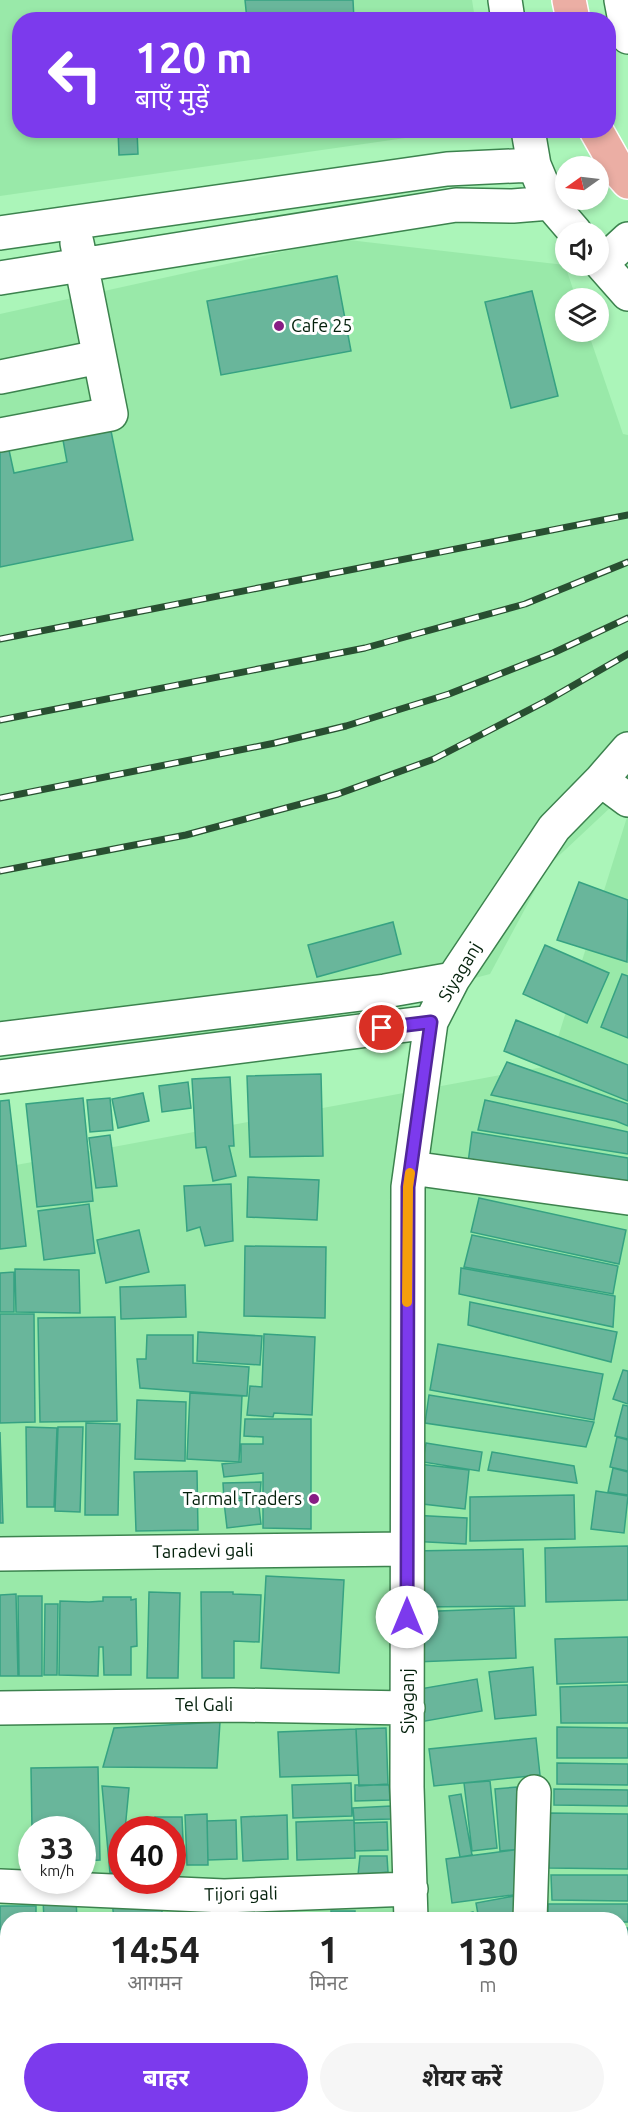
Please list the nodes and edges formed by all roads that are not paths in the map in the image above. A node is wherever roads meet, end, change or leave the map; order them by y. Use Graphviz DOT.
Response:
graph roads {
  1 [pos="621,0"];
  2 [pos="628,37"];
  3 [pos="529,138"];
  4 [pos="601,138"];
  5 [pos="534,165"];
  6 [pos="628,182"];
  7 [pos="550,203"];
  8 [pos="73,221"];
  9 [pos="566,222"];
  10 [pos="0,233"];
  11 [pos="628,238"];
  12 [pos="609,254"];
  13 [pos="81,264"];
  14 [pos="609,272"];
  15 [pos="0,278"];
  16 [pos="628,294"];
  17 [pos="99,357"];
  18 [pos="0,377"];
  19 [pos="0,435"];
  20 [pos="628,749"];
  21 [pos="601,780"];
  22 [pos="628,800"];
  23 [pos="453,979"];
  24 [pos="431,1022"];
  25 [pos="0,1039"];
  26 [pos="0,1077"];
  27 [pos="411,1168"];
  28 [pos="628,1198"];
  29 [pos="406,1549"];
  30 [pos="0,1554"];
  31 [pos="0,1708"];
  32 [pos="408,1708"];
  33 [pos="534,1792"];
  34 [pos="0,1886"];
  35 [pos="411,1905"];
  36 [pos="530,1912"];
  1 -- 2 [label="street"];
  3 -- 5 [label="street"];
  4 -- 6 [label="main road"];
  5 -- 7 [label="street"];
  5 -- 8 [label="street"];
  7 -- 9 [label="street"];
  7 -- 13 [label="street"];
  8 -- 10 [label="street"];
  8 -- 13 [label="street"];
  11 -- 12 [label="street"];
  13 -- 15 [label="street"];
  13 -- 17 [label="street"];
  14 -- 16 [label="street"];
  17 -- 18 [label="street"];
  17 -- 19 [label="street"];
  20 -- 21 [label="street, Siyaganj"];
  21 -- 22 [label="street"];
  21 -- 23 [label="street, Siyaganj"];
  23 -- 24 [label="street, Siyaganj"];
  23 -- 25 [label="street"];
  24 -- 26 [label="street"];
  24 -- 27 [label="street, Siyaganj"];
  27 -- 28 [label="street"];
  27 -- 29 [label="street, Siyaganj"];
  29 -- 30 [label="street, Taradevi gali"];
  29 -- 32 [label="street, Siyaganj"];
  31 -- 32 [label="street, Tel Gali"];
  32 -- 35 [label="street, Siyaganj"];
  33 -- 36 [label="street"];
  34 -- 35 [label="street, Tijori gali"];
}
